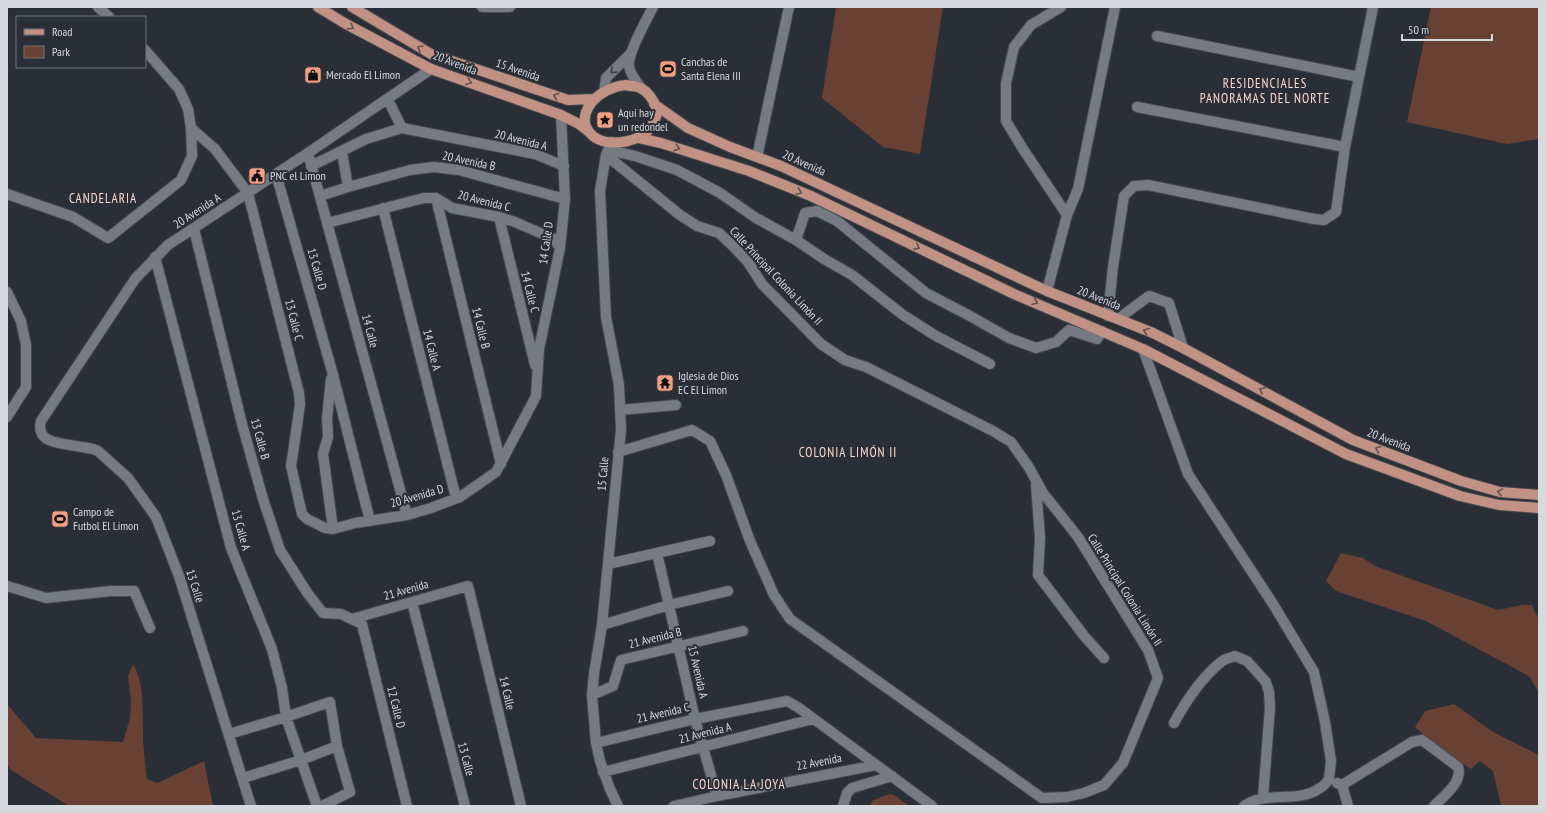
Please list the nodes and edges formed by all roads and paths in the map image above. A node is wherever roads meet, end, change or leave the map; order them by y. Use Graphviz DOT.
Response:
graph roads {
  1 [pos="98,7"];
  2 [pos="318,7"];
  3 [pos="352,7"];
  4 [pos="482,7"];
  5 [pos="510,7"];
  6 [pos="653,7"];
  7 [pos="789,7"];
  8 [pos="1061,7"];
  9 [pos="1115,7"];
  10 [pos="1373,7"];
  11 [pos="108,16"];
  12 [pos="1157,36"];
  13 [pos="146,51"];
  14 [pos="630,54"];
  15 [pos="431,69"];
  16 [pos="1359,76"];
  17 [pos="641,88"];
  18 [pos="604,92"];
  19 [pos="594,99"];
  20 [pos="388,100"];
  21 [pos="654,104"];
  22 [pos="1137,106"];
  23 [pos="561,115"];
  24 [pos="191,128"];
  25 [pos="402,128"];
  26 [pos="588,131"];
  27 [pos="639,138"];
  28 [pos="1345,147"];
  29 [pos="609,149"];
  30 [pos="342,152"];
  31 [pos="308,153"];
  32 [pos="756,157"];
  33 [pos="311,166"];
  34 [pos="564,166"];
  35 [pos="276,174"];
  36 [pos="348,187"];
  37 [pos="248,193"];
  38 [pos="7,194"];
  39 [pos="320,196"];
  40 [pos="436,198"];
  41 [pos="565,198"];
  42 [pos="383,208"];
  43 [pos="1067,214"];
  44 [pos="499,217"];
  45 [pos="327,223"];
  46 [pos="194,229"];
  47 [pos="796,240"];
  48 [pos="560,248"];
  49 [pos="155,257"];
  50 [pos="1047,291"];
  51 [pos="7,292"];
  52 [pos="1113,317"];
  53 [pos="1102,331"];
  54 [pos="1143,348"];
  55 [pos="1183,348"];
  56 [pos="990,364"];
  57 [pos="332,371"];
  58 [pos="536,372"];
  59 [pos="676,405"];
  60 [pos="620,410"];
  61 [pos="7,417"];
  62 [pos="41,433"];
  63 [pos="618,452"];
  64 [pos="501,464"];
  65 [pos="1036,481"];
  66 [pos="1537,493"];
  67 [pos="456,498"];
  68 [pos="1539,508"];
  69 [pos="407,515"];
  70 [pos="370,521"];
  71 [pos="329,529"];
  72 [pos="710,541"];
  73 [pos="656,553"];
  74 [pos="608,564"];
  75 [pos="7,586"];
  76 [pos="468,586"];
  77 [pos="728,591"];
  78 [pos="412,602"];
  79 [pos="669,605"];
  80 [pos="352,619"];
  81 [pos="602,625"];
  82 [pos="150,628"];
  83 [pos="743,630"];
  84 [pos="678,645"];
  85 [pos="1104,658"];
  86 [pos="592,695"];
  87 [pos="286,717"];
  88 [pos="695,719"];
  89 [pos="812,719"];
  90 [pos="1174,723"];
  91 [pos="229,734"];
  92 [pos="596,743"];
  93 [pos="337,746"];
  94 [pos="702,746"];
  95 [pos="301,760"];
  96 [pos="876,764"];
  97 [pos="603,772"];
  98 [pos="892,776"];
  99 [pos="243,778"];
  100 [pos="1330,779"];
  101 [pos="1342,785"];
  102 [pos="717,796"];
  103 [pos="1263,798"];
  104 [pos="1300,801"];
  105 [pos="251,806"];
  106 [pos="316,806"];
  107 [pos="322,806"];
  108 [pos="407,806"];
  109 [pos="465,806"];
  110 [pos="521,806"];
  111 [pos="618,806"];
  112 [pos="674,806"];
  113 [pos="843,806"];
  114 [pos="932,806"];
  115 [pos="1244,806"];
  116 [pos="1348,806"];
  117 [pos="1434,806"];
  1 -- 11 [label="street"];
  2 -- 15 [label="main road, 20 Avenida, one-way"];
  19 -- 3 [label="main road, 15 Avenida, one-way"];
  4 -- 5 [label="street"];
  6 -- 14 [label="street"];
  7 -- 32 [label="street"];
  8 -- 43 [label="street"];
  9 -- 43 [label="street"];
  10 -- 16 [label="street"];
  12 -- 16 [label="street"];
  13 -- 24 [label="street"];
  14 -- 17 [label="street"];
  14 -- 18 [label="street, one-way"];
  15 -- 20 [label="street, 20 Avenida A"];
  15 -- 23 [label="main road, 20 Avenida, one-way"];
  16 -- 28 [label="street"];
  17 -- 18 [label="main road"];
  17 -- 21 [label="main road"];
  18 -- 19 [label="main road"];
  19 -- 26 [label="main road"];
  20 -- 25 [label="street"];
  20 -- 31 [label="street, 20 Avenida A"];
  21 -- 27 [label="main road"];
  21 -- 32 [label="main road, 20 Avenida"];
  22 -- 28 [label="street"];
  23 -- 26 [label="main road, 20 Avenida"];
  23 -- 34 [label="street, 14 Calle D"];
  24 -- 37 [label="street, 13 Calle C"];
  24 -- 38 [label="street"];
  25 -- 30 [label="street, 20 Avenida A"];
  25 -- 34 [label="street, 20 Avenida A"];
  26 -- 29 [label="main road"];
  27 -- 29 [label="main road"];
  27 -- 53 [label="main road, one-way"];
  28 -- 52 [label="street"];
  29 -- 47 [label="street"];
  29 -- 60 [label="street, 15 Calle"];
  29 -- 65 [label="street, Calle Principal Colonia Limón II"];
  30 -- 33 [label="street, 20 Avenida A"];
  30 -- 36 [label="street"];
  31 -- 33 [label="street, 14 Calle"];
  31 -- 35 [label="street, 20 Avenida A"];
  32 -- 50 [label="main road, 20 Avenida"];
  33 -- 39 [label="street, 14 Calle"];
  34 -- 41 [label="street, 14 Calle D"];
  35 -- 37 [label="street, 20 Avenida A"];
  35 -- 57 [label="street, 13 Calle D"];
  36 -- 39 [label="street, 20 Avenida B"];
  36 -- 41 [label="street, 20 Avenida B"];
  37 -- 46 [label="street, 20 Avenida A"];
  37 -- 71 [label="street, 13 Calle C"];
  39 -- 45 [label="street, 14 Calle"];
  40 -- 42 [label="street"];
  40 -- 44 [label="street, 20 Avenida C"];
  40 -- 64 [label="street, 14 Calle B"];
  41 -- 48 [label="street, 14 Calle D"];
  42 -- 45 [label="street"];
  42 -- 67 [label="street, 14 Calle A"];
  43 -- 50 [label="street"];
  44 -- 48 [label="street, 20 Avenida C"];
  44 -- 58 [label="street, 14 Calle C"];
  45 -- 69 [label="street, 14 Calle"];
  46 -- 49 [label="street, 20 Avenida A"];
  46 -- 80 [label="street, 13 Calle B"];
  47 -- 53 [label="street"];
  47 -- 56 [label="street"];
  48 -- 58 [label="street, 14 Calle D"];
  49 -- 62 [label="street, 20 Avenida A"];
  49 -- 87 [label="street, 13 Calle A"];
  50 -- 52 [label="main road, 20 Avenida"];
  51 -- 61 [label="street"];
  55 -- 52 [label="main road, 20 Avenida, one-way"];
  52 -- 55 [label="street"];
  53 -- 54 [label="main road"];
  54 -- 68 [label="main road"];
  54 -- 100 [label="street"];
  66 -- 55 [label="main road, 20 Avenida, one-way"];
  57 -- 70 [label="street, 13 Calle D"];
  57 -- 71 [label="street, 13 Calle D"];
  58 -- 64 [label="street, 20 Avenida D"];
  59 -- 60 [label="street"];
  60 -- 63 [label="street, 15 Calle"];
  62 -- 91 [label="street, 13 Calle"];
  63 -- 65 [label="street, Calle Principal Colonia Limón II"];
  63 -- 74 [label="street, 15 Calle"];
  64 -- 67 [label="street, 20 Avenida D"];
  65 -- 85 [label="street"];
  67 -- 69 [label="street, 20 Avenida D"];
  69 -- 70 [label="street, 20 Avenida D"];
  70 -- 71 [label="street, 20 Avenida D"];
  72 -- 73 [label="street"];
  73 -- 74 [label="street"];
  73 -- 79 [label="street, 15 Avenida A"];
  74 -- 81 [label="street, 15 Calle"];
  75 -- 82 [label="street"];
  76 -- 78 [label="street, 21 Avenida"];
  76 -- 110 [label="street, 14 Calle"];
  77 -- 79 [label="street"];
  78 -- 80 [label="street, 21 Avenida"];
  78 -- 109 [label="street, 13 Calle"];
  79 -- 81 [label="street"];
  79 -- 84 [label="street, 15 Avenida A"];
  80 -- 108 [label="street, 12 Calle D"];
  81 -- 86 [label="street, 15 Calle"];
  83 -- 84 [label="street, 21 Avenida B"];
  84 -- 86 [label="street, 21 Avenida B"];
  84 -- 88 [label="street, 15 Avenida A"];
  86 -- 92 [label="street, 15 Calle"];
  87 -- 91 [label="street"];
  87 -- 93 [label="street"];
  87 -- 95 [label="street, 13 Calle A"];
  88 -- 89 [label="street, 21 Avenida C"];
  88 -- 92 [label="street, 21 Avenida C"];
  88 -- 94 [label="street, 15 Avenida A"];
  89 -- 94 [label="street, 21 Avenida A"];
  89 -- 96 [label="street"];
  90 -- 103 [label="street"];
  91 -- 99 [label="street, 13 Calle"];
  92 -- 97 [label="street, 15 Calle"];
  93 -- 95 [label="street"];
  93 -- 107 [label="street"];
  94 -- 97 [label="street, 21 Avenida A"];
  94 -- 102 [label="street, 15 Avenida A"];
  95 -- 99 [label="street"];
  95 -- 106 [label="street, 13 Calle A"];
  96 -- 98 [label="street"];
  96 -- 102 [label="street, 22 Avenida"];
  97 -- 111 [label="street, 15 Calle"];
  98 -- 113 [label="street"];
  98 -- 114 [label="street"];
  99 -- 105 [label="street, 13 Calle"];
  100 -- 101 [label="street"];
  100 -- 104 [label="street"];
  101 -- 116 [label="street"];
  101 -- 117 [label="street"];
  102 -- 112 [label="street, 22 Avenida"];
  103 -- 104 [label="street"];
  103 -- 115 [label="street"];
}
